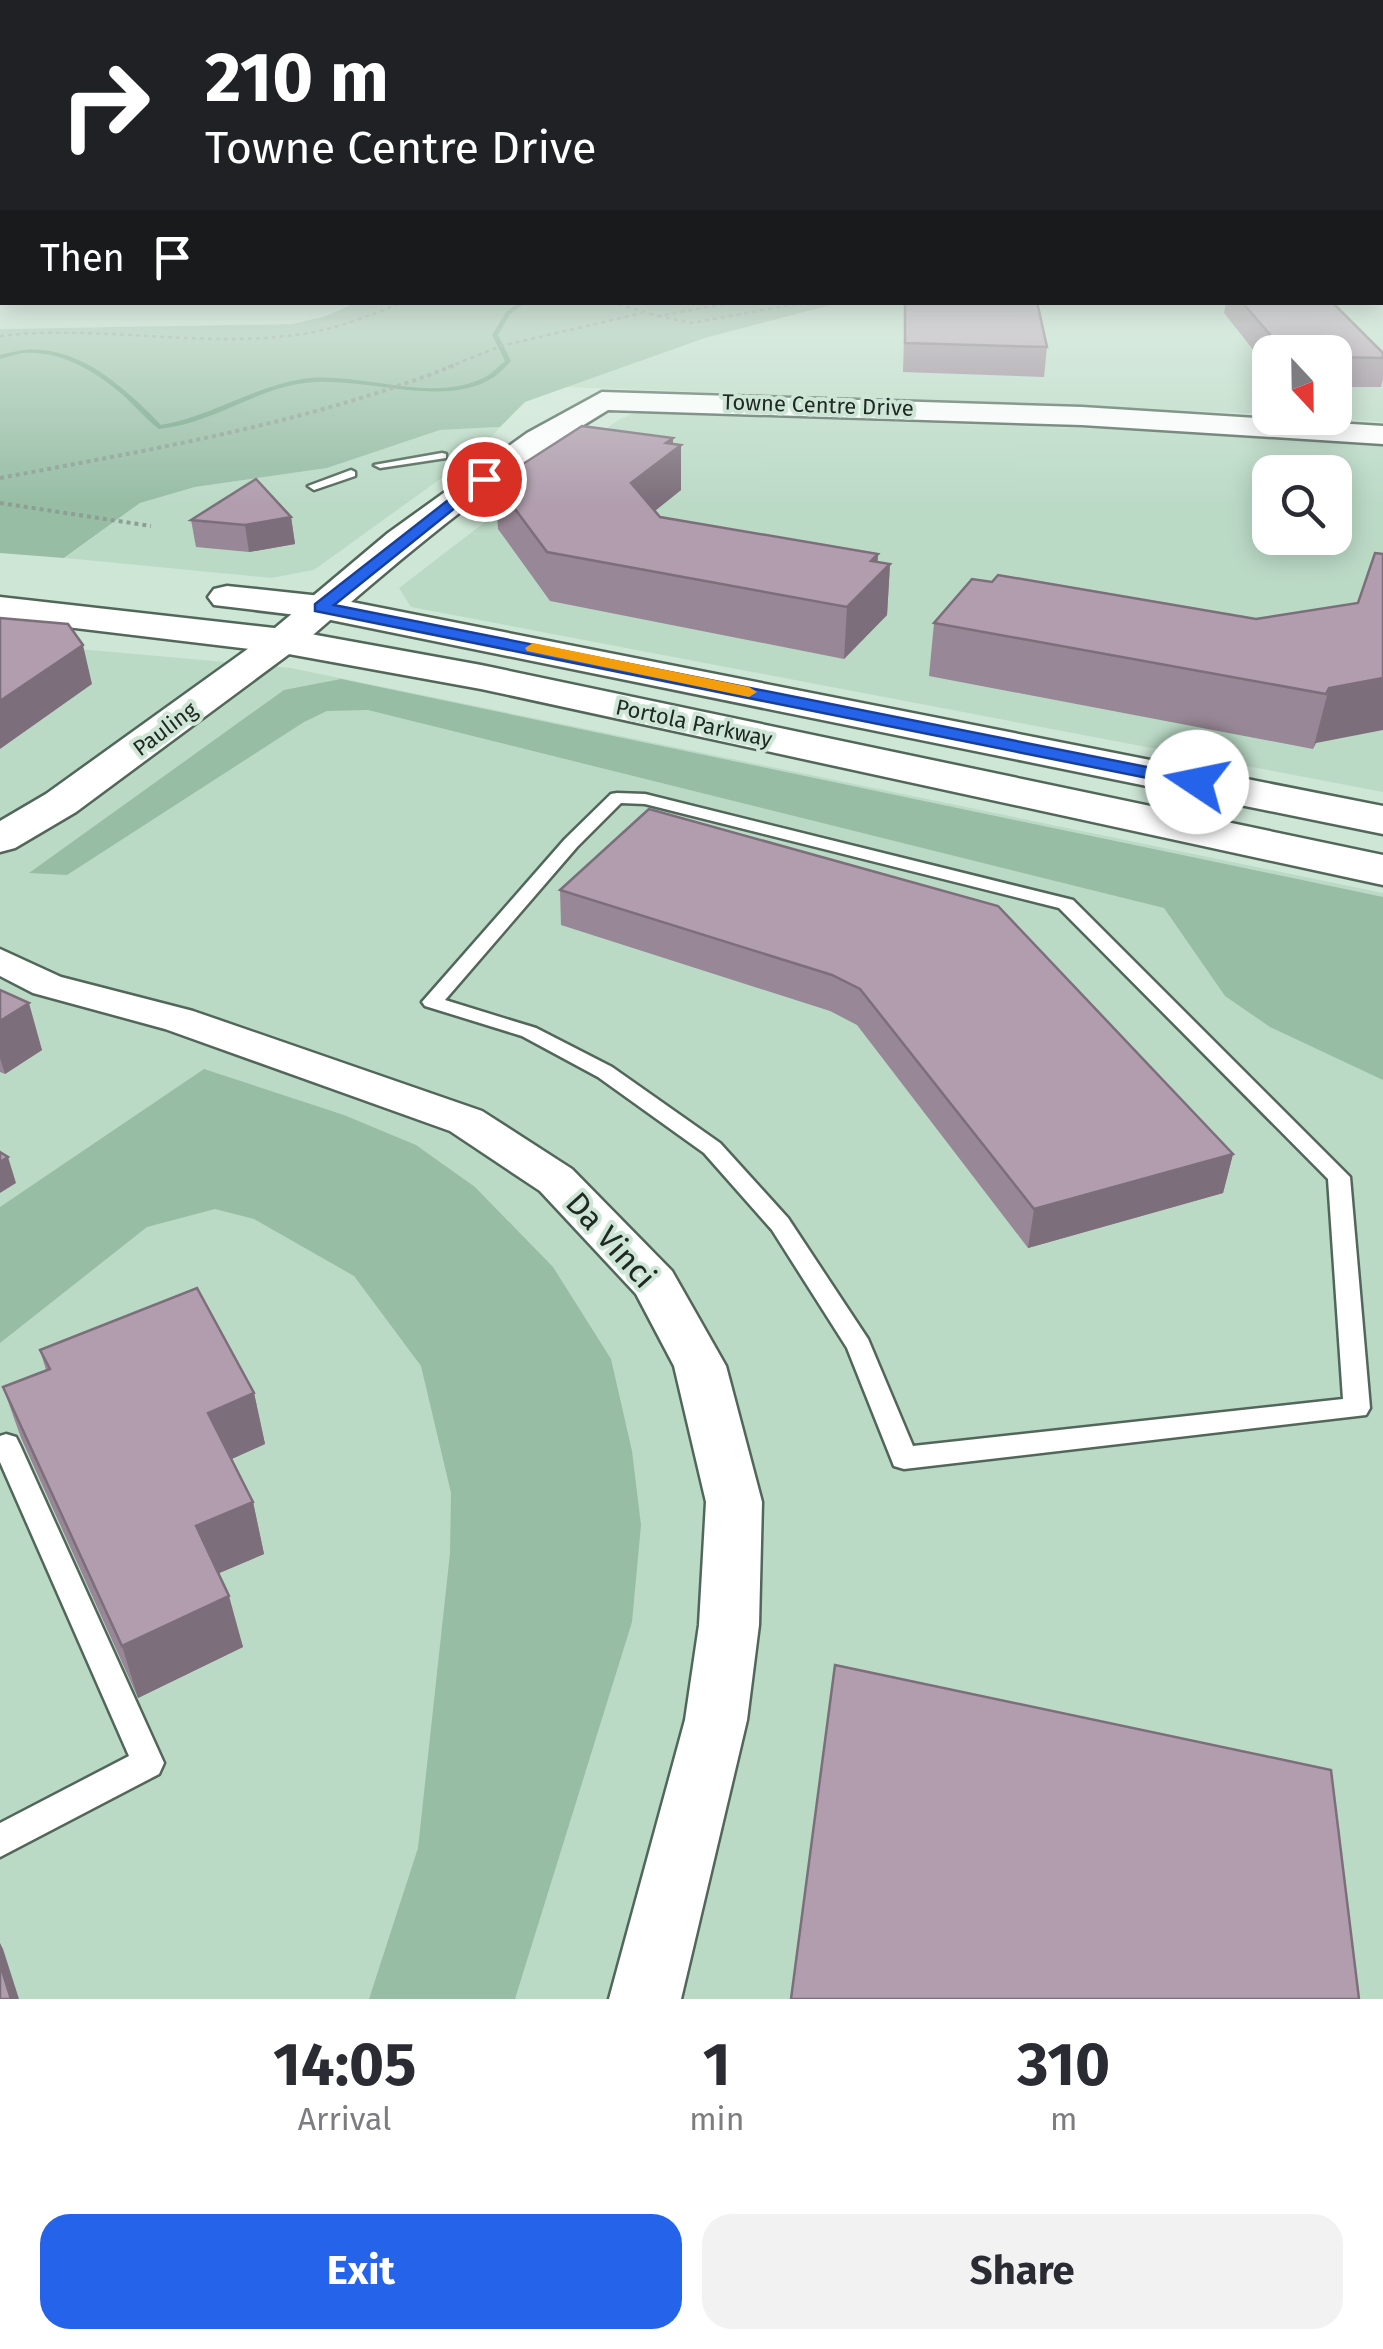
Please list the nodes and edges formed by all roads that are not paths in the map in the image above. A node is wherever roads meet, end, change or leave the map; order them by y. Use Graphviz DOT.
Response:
graph roads {
  1 [pos="1383,435"];
  2 [pos="442,456"];
  3 [pos="380,465"];
  4 [pos="352,474"];
  5 [pos="314,486"];
  6 [pos="0,573"];
  7 [pos="83,582"];
  8 [pos="182,592"];
  9 [pos="321,607"];
  10 [pos="0,608"];
  11 [pos="283,641"];
  12 [pos="1383,820"];
  13 [pos="0,839"];
  14 [pos="1383,870"];
  15 [pos="0,961"];
  16 [pos="432,1002"];
  17 [pos="6,1444"];
  18 [pos="0,1842"];
  19 [pos="646,1999"];
  1 -- 9 [label="main road, Towne Centre Drive"];
  2 -- 3 [label="lane"];
  4 -- 5 [label="lane"];
  6 -- 7 [label="main road"];
  8 -- 9 [label="main road, Portola Parkway"];
  9 -- 11 [label="main road, Pauling"];
  9 -- 12 [label="main road, Portola Parkway"];
  10 -- 11 [label="main road, Portola Parkway"];
  11 -- 13 [label="street, Pauling"];
  11 -- 14 [label="main road, Portola Parkway"];
  15 -- 19 [label="street, Da Vinci"];
  16 -- 16 [label="lane"];
  17 -- 18 [label="lane"];
}
